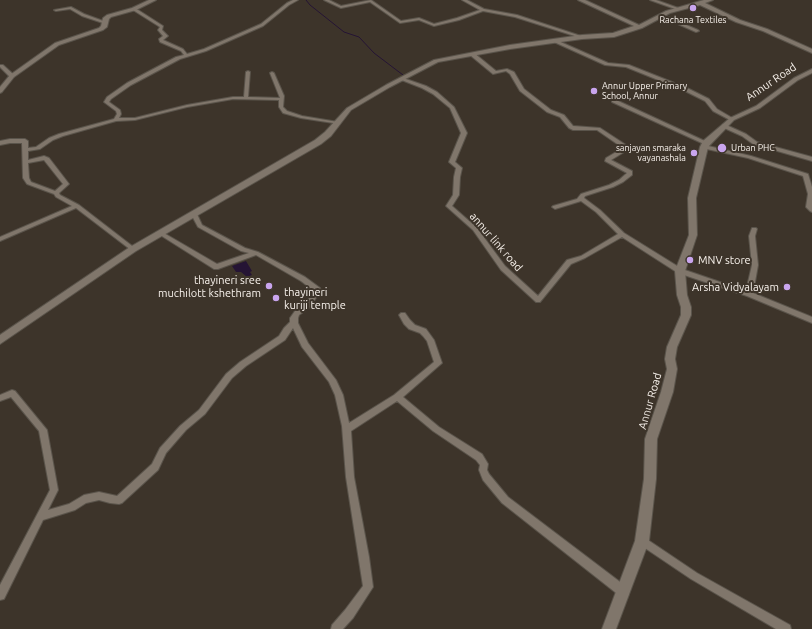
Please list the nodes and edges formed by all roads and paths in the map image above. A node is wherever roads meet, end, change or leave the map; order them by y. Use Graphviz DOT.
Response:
graph roads {
  1 [pos="153,0"];
  2 [pos="296,0"];
  3 [pos="326,0"];
  4 [pos="464,0"];
  5 [pos="582,0"];
  6 [pos="652,0"];
  7 [pos="710,0"];
  8 [pos="700,3"];
  9 [pos="134,9"];
  10 [pos="679,9"];
  11 [pos="56,10"];
  12 [pos="483,10"];
  13 [pos="663,16"];
  14 [pos="104,22"];
  15 [pos="640,27"];
  16 [pos="696,31"];
  17 [pos="582,37"];
  18 [pos="555,41"];
  19 [pos="812,51"];
  20 [pos="472,54"];
  21 [pos="186,55"];
  22 [pos="1,66"];
  23 [pos="812,71"];
  24 [pos="248,72"];
  25 [pos="272,74"];
  26 [pos="12,76"];
  27 [pos="401,79"];
  28 [pos="0,91"];
  29 [pos="246,98"];
  30 [pos="282,99"];
  31 [pos="614,101"];
  32 [pos="116,120"];
  33 [pos="338,122"];
  34 [pos="728,122"];
  35 [pos="0,143"];
  36 [pos="705,145"];
  37 [pos="26,150"];
  38 [pos="812,159"];
  39 [pos="25,162"];
  40 [pos="56,193"];
  41 [pos="582,199"];
  42 [pos="77,206"];
  43 [pos="556,207"];
  44 [pos="812,210"];
  45 [pos="194,214"];
  46 [pos="754,229"];
  47 [pos="160,233"];
  48 [pos="622,234"];
  49 [pos="0,240"];
  50 [pos="133,249"];
  51 [pos="256,253"];
  52 [pos="680,271"];
  53 [pos="749,294"];
  54 [pos="403,315"];
  55 [pos="812,320"];
  56 [pos="294,323"];
  57 [pos="0,340"];
  58 [pos="397,397"];
  59 [pos="0,398"];
  60 [pos="346,430"];
  61 [pos="40,517"];
  62 [pos="642,541"];
  63 [pos="624,592"];
  64 [pos="0,595"];
  65 [pos="336,629"];
  66 [pos="609,629"];
  67 [pos="786,629"];
  1 -- 9 [label="main road"];
  2 -- 21 [label="street"];
  3 -- 12 [label="street"];
  4 -- 12 [label="street"];
  5 -- 15 [label="main road"];
  6 -- 10 [label="street"];
  7 -- 8 [label="main road"];
  8 -- 10 [label="main road"];
  8 -- 19 [label="main road"];
  9 -- 14 [label="main road"];
  9 -- 21 [label="street"];
  10 -- 13 [label="main road"];
  11 -- 14 [label="street"];
  12 -- 17 [label="street"];
  13 -- 15 [label="main road"];
  13 -- 16 [label="street"];
  14 -- 26 [label="main road"];
  15 -- 17 [label="main road"];
  17 -- 18 [label="main road"];
  18 -- 20 [label="main road"];
  18 -- 34 [label="street"];
  20 -- 27 [label="main road"];
  20 -- 41 [label="street"];
  21 -- 32 [label="street"];
  22 -- 26 [label="street"];
  23 -- 34 [label="main road, Annur Road"];
  24 -- 29 [label="street"];
  25 -- 30 [label="street"];
  26 -- 28 [label="main road"];
  27 -- 33 [label="main road"];
  27 -- 48 [label="street, annur link road"];
  29 -- 30 [label="street"];
  29 -- 32 [label="street"];
  30 -- 33 [label="street"];
  31 -- 36 [label="street"];
  32 -- 37 [label="street"];
  33 -- 45 [label="main road"];
  34 -- 36 [label="main road, Annur Road"];
  34 -- 38 [label="street"];
  35 -- 37 [label="street"];
  36 -- 44 [label="street"];
  36 -- 52 [label="main road, Annur Road"];
  37 -- 39 [label="street"];
  39 -- 40 [label="street"];
  39 -- 40 [label="street"];
  40 -- 42 [label="street"];
  41 -- 43 [label="street"];
  41 -- 48 [label="street"];
  42 -- 49 [label="street"];
  42 -- 50 [label="street"];
  45 -- 47 [label="main road"];
  45 -- 51 [label="street"];
  46 -- 53 [label="street"];
  47 -- 50 [label="main road"];
  47 -- 51 [label="street"];
  48 -- 52 [label="street"];
  50 -- 57 [label="main road"];
  51 -- 56 [label="street"];
  52 -- 53 [label="street"];
  52 -- 62 [label="main road, Annur Road"];
  53 -- 55 [label="street"];
  54 -- 58 [label="street"];
  56 -- 60 [label="street"];
  56 -- 61 [label="street"];
  58 -- 60 [label="street"];
  58 -- 63 [label="street"];
  59 -- 61 [label="street"];
  60 -- 65 [label="street"];
  61 -- 64 [label="street"];
  62 -- 63 [label="main road, Annur Road"];
  62 -- 67 [label="street"];
  63 -- 66 [label="main road, Annur Road"];
}
